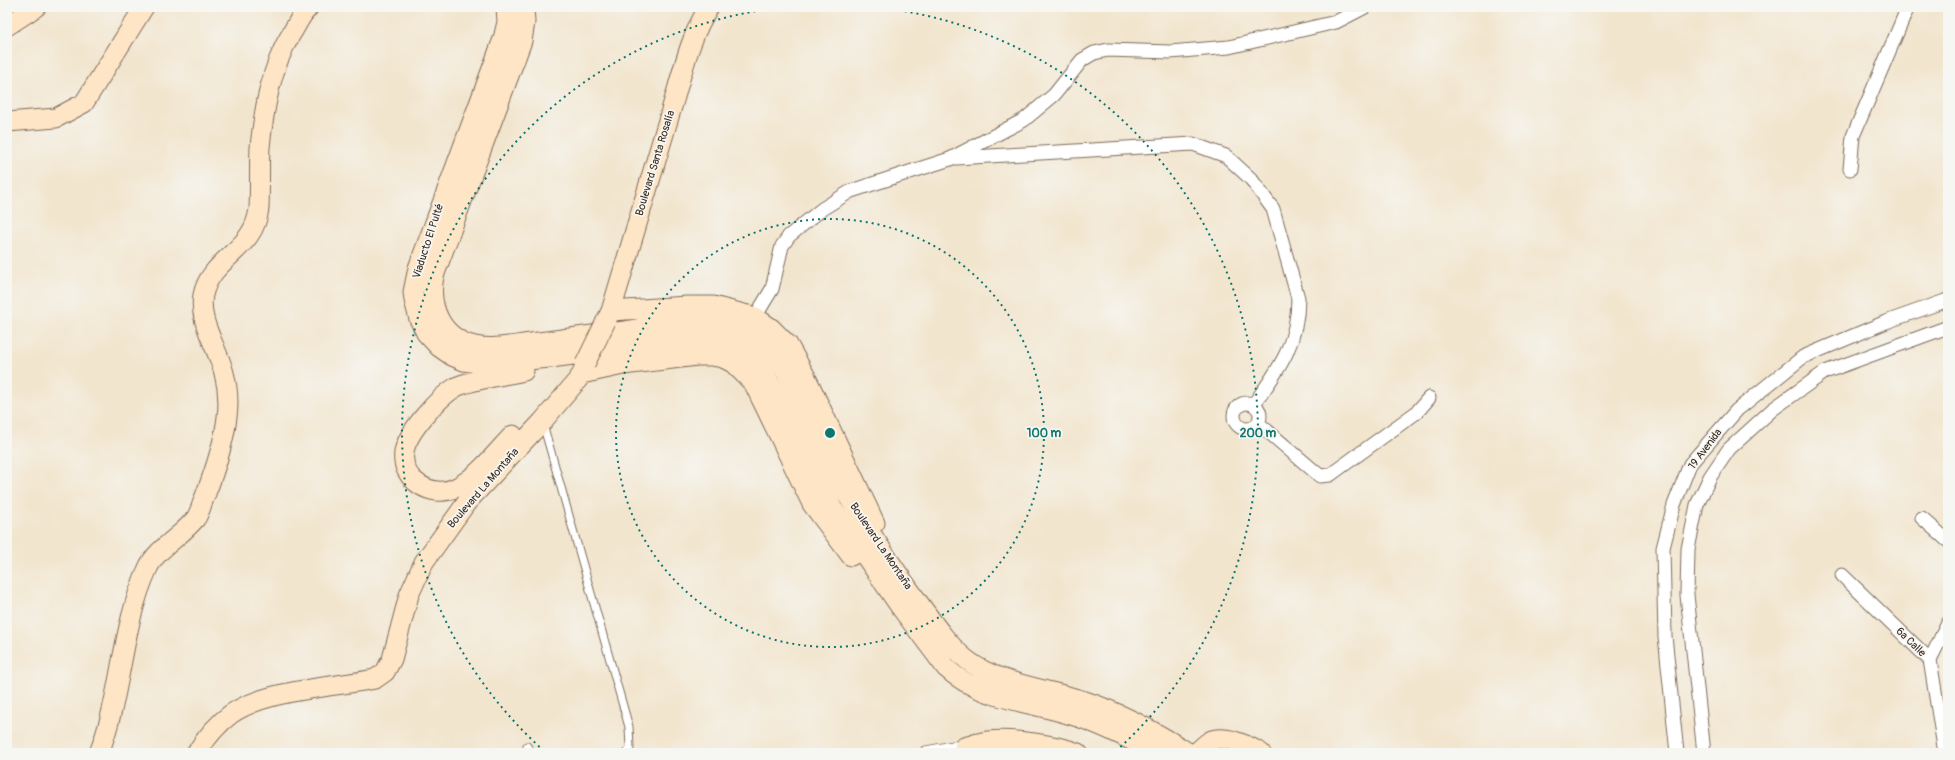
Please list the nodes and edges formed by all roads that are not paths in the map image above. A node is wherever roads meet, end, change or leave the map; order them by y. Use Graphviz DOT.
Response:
graph roads {
  1 [pos="36,7"];
  2 [pos="144,7"];
  3 [pos="309,7"];
  4 [pos="506,7"];
  5 [pos="524,7"];
  6 [pos="710,7"];
  7 [pos="1365,7"];
  8 [pos="1908,7"];
  9 [pos="7,26"];
  10 [pos="7,122"];
  11 [pos="950,159"];
  12 [pos="1850,169"];
  13 [pos="1948,300"];
  14 [pos="755,317"];
  15 [pos="612,322"];
  16 [pos="1948,326"];
  17 [pos="614,351"];
  18 [pos="550,358"];
  19 [pos="583,369"];
  20 [pos="1429,398"];
  21 [pos="1254,404"];
  22 [pos="542,422"];
  23 [pos="1258,423"];
  24 [pos="1922,518"];
  25 [pos="1948,541"];
  26 [pos="878,544"];
  27 [pos="874,569"];
  28 [pos="1842,575"];
  29 [pos="1948,623"];
  30 [pos="1930,660"];
  31 [pos="1944,716"];
  32 [pos="527,746"];
  33 [pos="964,747"];
  34 [pos="1196,751"];
  35 [pos="98,753"];
  36 [pos="196,753"];
  37 [pos="532,753"];
  38 [pos="626,753"];
  39 [pos="926,753"];
  40 [pos="988,753"];
  41 [pos="1078,753"];
  42 [pos="1155,753"];
  43 [pos="1261,753"];
  44 [pos="1677,753"];
  45 [pos="1704,753"];
  46 [pos="1945,753"];
  1 -- 9 [label="main road"];
  2 -- 10 [label="main road"];
  3 -- 35 [label="main road"];
  4 -- 18 [label="main road, Viaducto El Pulté"];
  5 -- 15 [label="main road, Viaducto El Pulté"];
  6 -- 15 [label="main road, Boulevard Santa Rosalía"];
  7 -- 11 [label="street"];
  8 -- 12 [label="street"];
  11 -- 14 [label="street"];
  11 -- 21 [label="street"];
  13 -- 44 [label="street, 19 Avenida"];
  14 -- 15 [label="main road"];
  14 -- 26 [label="main road"];
  15 -- 19 [label="main road, Boulevard Santa Rosalía, bridge"];
  15 -- 26 [label="main road, Boulevard La Montaña"];
  16 -- 45 [label="street, 19 Avenida"];
  17 -- 18 [label="main road, Viaducto El Pulté"];
  17 -- 27 [label="main road, Boulevard La Montaña"];
  18 -- 19 [label="main road"];
  19 -- 22 [label="main road, Boulevard La Montaña"];
  19 -- 27 [label="main road"];
  20 -- 23 [label="street"];
  21 -- 23 [label="street"];
  21 -- 23 [label="street"];
  22 -- 36 [label="main road, Boulevard La Montaña"];
  22 -- 38 [label="lane"];
  24 -- 25 [label="street"];
  26 -- 34 [label="main road, Boulevard La Montaña"];
  27 -- 42 [label="main road, Boulevard La Montaña"];
  28 -- 30 [label="street, 6a Calle"];
  29 -- 30 [label="street"];
  30 -- 31 [label="street, 6a Calle"];
  31 -- 46 [label="street, 6a Calle"];
  32 -- 37 [label="lane"];
  33 -- 39 [label="street"];
  33 -- 40 [label="main road"];
  33 -- 41 [label="main road"];
  34 -- 43 [label="main road"];
}
